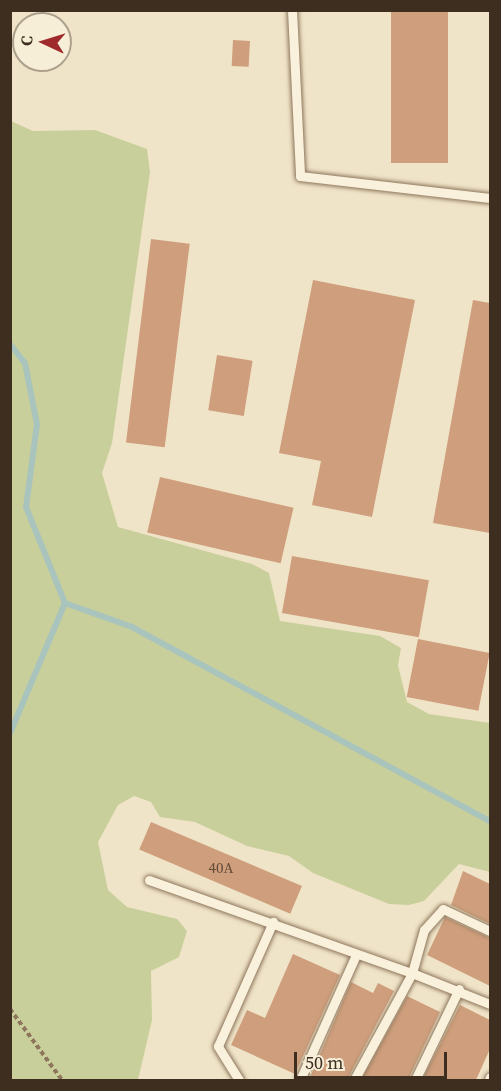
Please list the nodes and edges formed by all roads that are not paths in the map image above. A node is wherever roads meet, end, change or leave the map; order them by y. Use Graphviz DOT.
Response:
graph roads {
  1 [pos="292,10"];
  2 [pos="490,198"];
  3 [pos="149,880"];
  4 [pos="273,922"];
  5 [pos="490,931"];
  6 [pos="356,955"];
  7 [pos="412,973"];
  8 [pos="459,989"];
  9 [pos="490,1004"];
  10 [pos="238,1080"];
  11 [pos="300,1080"];
  12 [pos="354,1080"];
  13 [pos="415,1080"];
  1 -- 2 [label="lane"];
  3 -- 4 [label="lane"];
  4 -- 6 [label="lane"];
  4 -- 10 [label="lane"];
  5 -- 7 [label="lane"];
  6 -- 7 [label="lane"];
  6 -- 11 [label="lane"];
  7 -- 8 [label="lane"];
  7 -- 12 [label="lane"];
  8 -- 9 [label="lane"];
  8 -- 13 [label="lane"];
}
